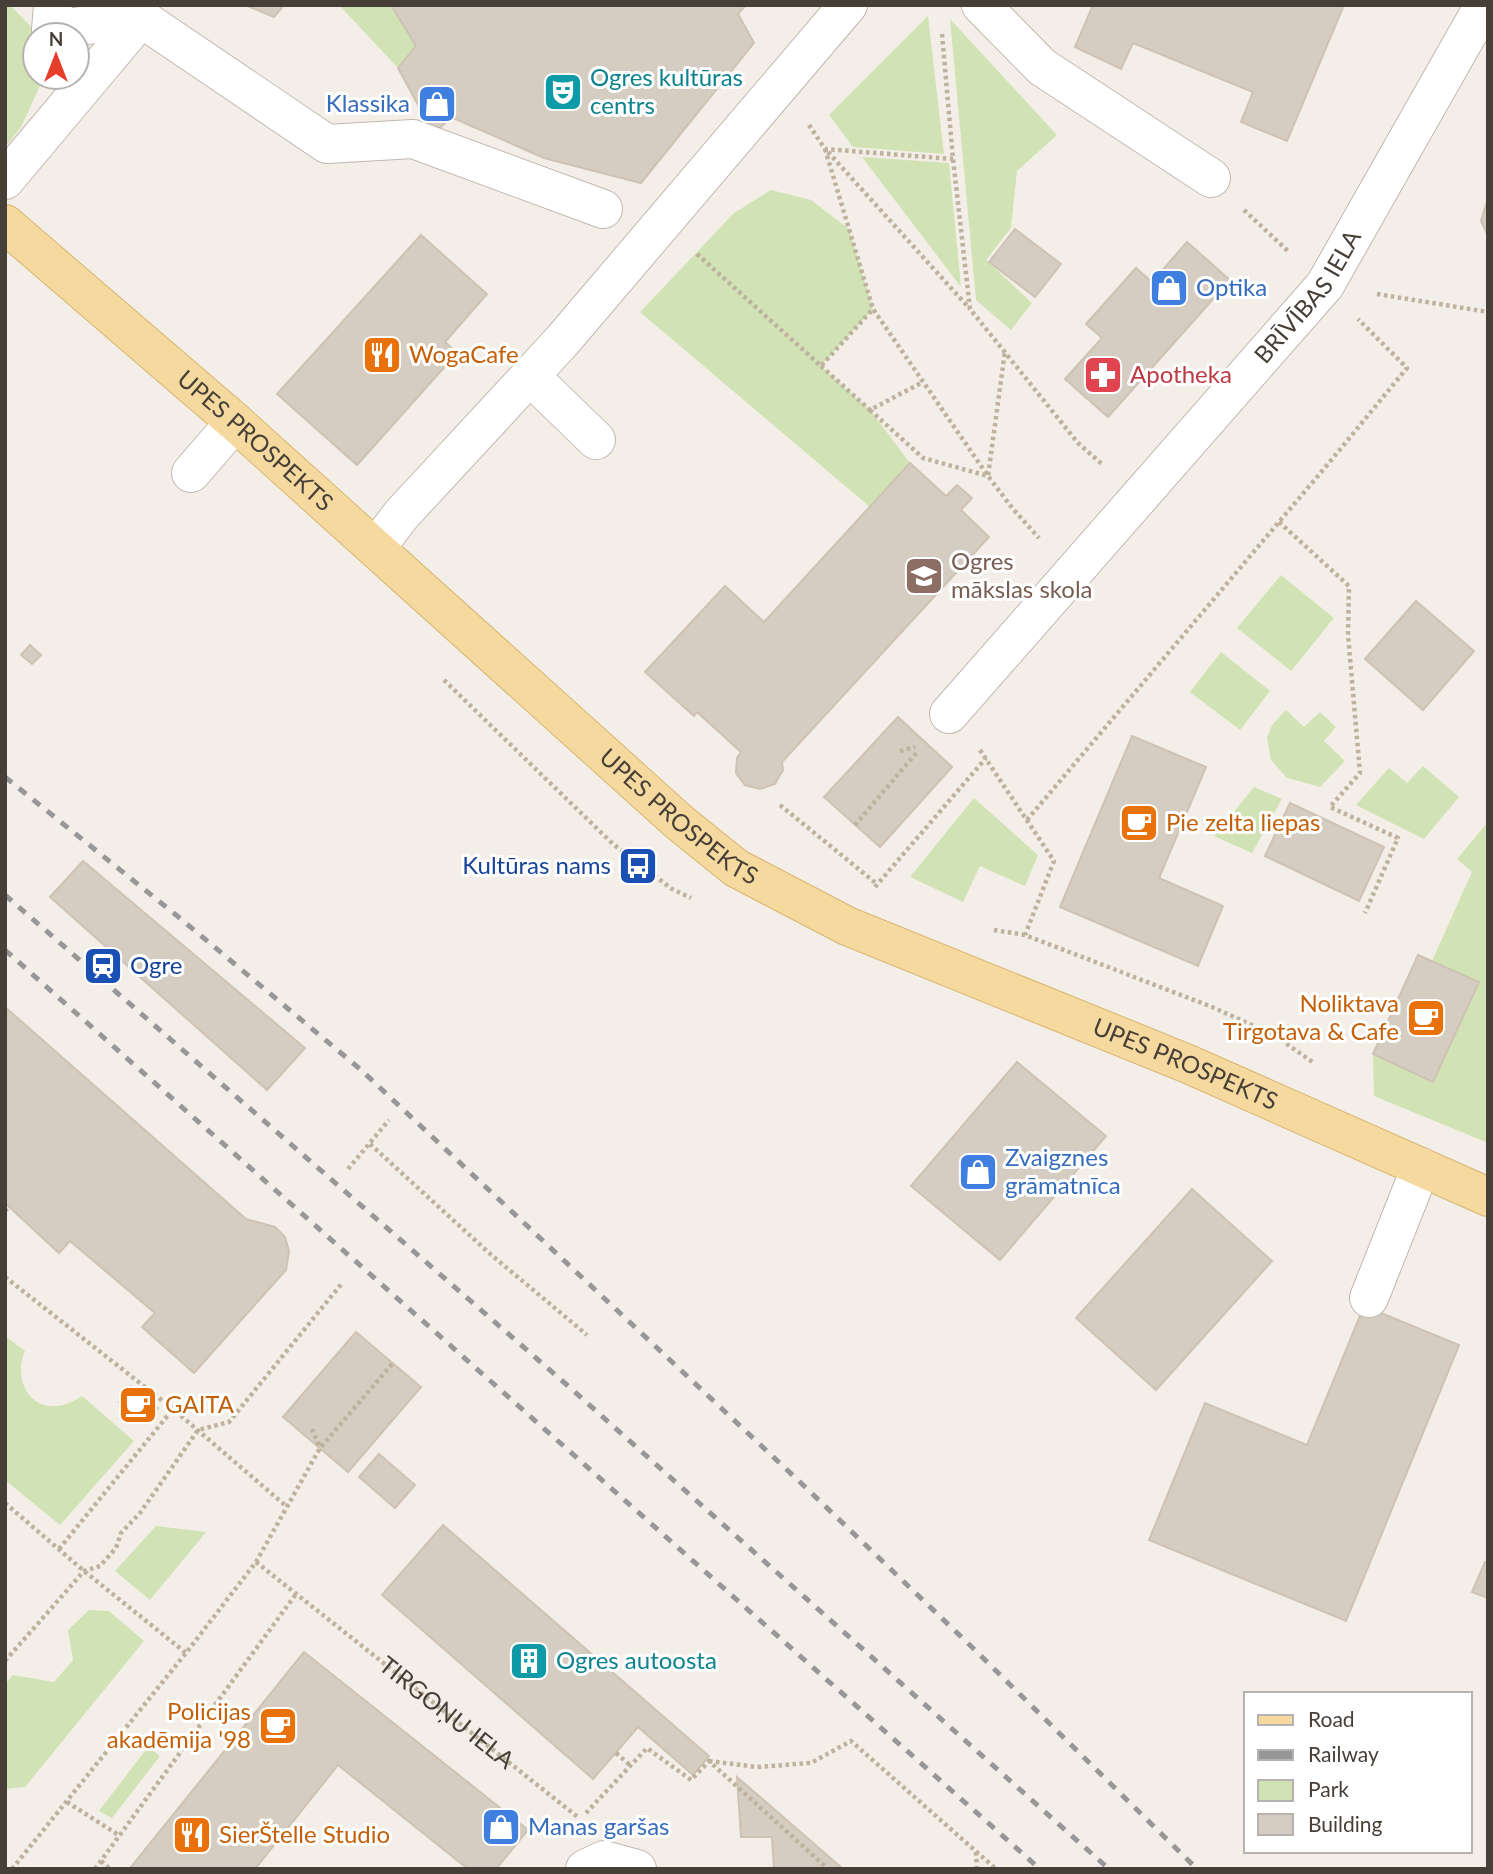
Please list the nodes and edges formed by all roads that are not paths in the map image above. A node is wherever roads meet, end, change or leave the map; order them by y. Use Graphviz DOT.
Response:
graph roads {
  1 [pos="52,5"];
  2 [pos="848,5"];
  3 [pos="981,5"];
  4 [pos="1484,5"];
  5 [pos="141,18"];
  6 [pos="1210,178"];
  7 [pos="5,180"];
  8 [pos="603,209"];
  9 [pos="5,224"];
  10 [pos="530,376"];
  11 [pos="235,422"];
  12 [pos="596,440"];
  13 [pos="191,472"];
  14 [pos="376,548"];
  15 [pos="949,714"];
  16 [pos="1420,1167"];
  17 [pos="1488,1197"];
  18 [pos="1369,1298"];
  19 [pos="585,1869"];
  20 [pos="637,1869"];
  1 -- 5 [label="street"];
  2 -- 10 [label="street"];
  3 -- 6 [label="street"];
  4 -- 15 [label="street, BRĪVĪBAS IELA"];
  5 -- 7 [label="street"];
  5 -- 8 [label="street"];
  9 -- 11 [label="main road, UPES PROSPEKTS"];
  10 -- 12 [label="street"];
  10 -- 14 [label="street"];
  11 -- 13 [label="street"];
  11 -- 14 [label="main road, UPES PROSPEKTS"];
  14 -- 16 [label="main road, UPES PROSPEKTS"];
  16 -- 17 [label="main road, UPES PROSPEKTS"];
  16 -- 18 [label="street"];
  19 -- 20 [label="street"];
}
